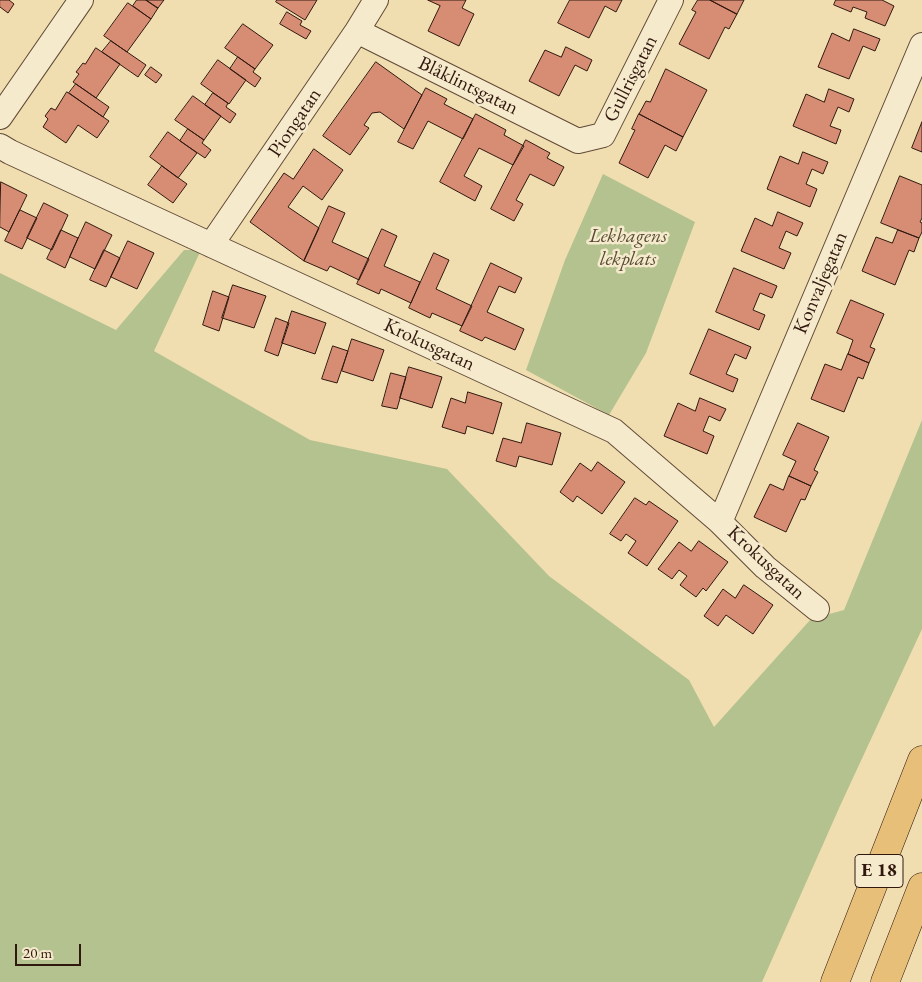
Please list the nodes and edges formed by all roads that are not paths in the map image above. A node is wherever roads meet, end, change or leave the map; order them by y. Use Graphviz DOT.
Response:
graph roads {
  1 [pos="80,0"];
  2 [pos="376,0"];
  3 [pos="671,0"];
  4 [pos="357,31"];
  5 [pos="922,45"];
  6 [pos="0,117"];
  7 [pos="578,141"];
  8 [pos="0,146"];
  9 [pos="211,245"];
  10 [pos="720,522"];
  11 [pos="817,609"];
  12 [pos="922,760"];
  13 [pos="922,887"];
  14 [pos="835,982"];
  15 [pos="885,982"];
  1 -- 6 [label="street"];
  2 -- 4 [label="street, Piongatan"];
  3 -- 7 [label="street, Gullrisgatan"];
  4 -- 7 [label="street, Blåklintsgatan"];
  4 -- 9 [label="street, Piongatan"];
  5 -- 10 [label="street, Konvaljegatan"];
  8 -- 9 [label="street, Krokusgatan"];
  9 -- 10 [label="street, Krokusgatan"];
  10 -- 11 [label="street, Krokusgatan"];
  12 -- 14 [label="highway, E 18"];
  13 -- 15 [label="highway, E 18"];
}
